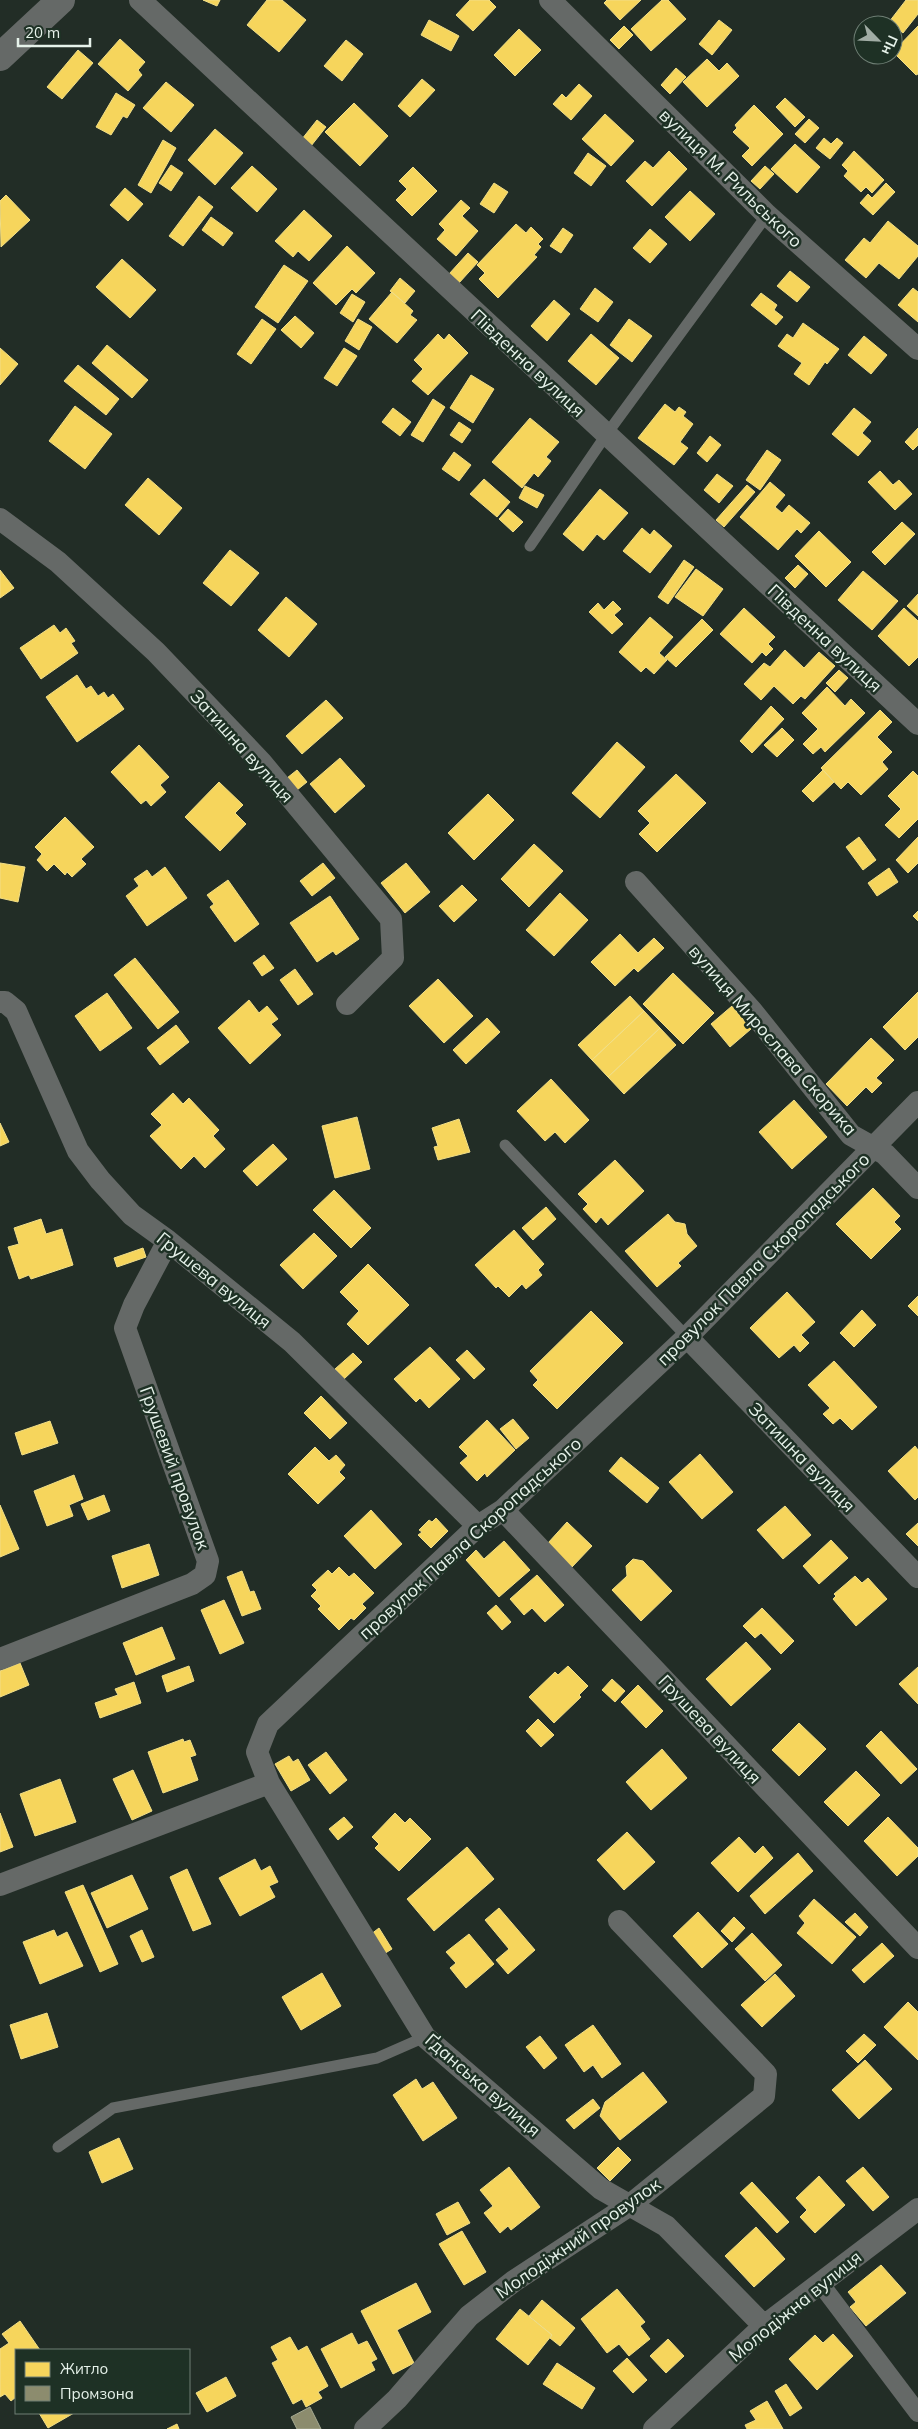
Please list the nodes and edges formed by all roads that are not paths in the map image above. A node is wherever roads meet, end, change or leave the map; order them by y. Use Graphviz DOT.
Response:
graph roads {
  1 [pos="60,0"];
  2 [pos="140,0"];
  3 [pos="550,0"];
  4 [pos="0,58"];
  5 [pos="767,215"];
  6 [pos="918,349"];
  7 [pos="606,435"];
  8 [pos="0,519"];
  9 [pos="530,546"];
  10 [pos="918,724"];
  11 [pos="636,882"];
  12 [pos="0,1002"];
  13 [pos="347,1004"];
  14 [pos="918,1102"];
  15 [pos="505,1145"];
  16 [pos="874,1147"];
  17 [pos="918,1188"];
  18 [pos="168,1241"];
  19 [pos="687,1337"];
  20 [pos="503,1510"];
  21 [pos="478,1526"];
  22 [pos="918,1577"];
  23 [pos="0,1659"];
  24 [pos="269,1783"];
  25 [pos="0,1885"];
  26 [pos="619,1921"];
  27 [pos="918,1948"];
  28 [pos="425,2037"];
  29 [pos="58,2147"];
  30 [pos="630,2205"];
  31 [pos="918,2209"];
  32 [pos="820,2284"];
  33 [pos="764,2326"];
  34 [pos="918,2413"];
  35 [pos="365,2429"];
  36 [pos="654,2429"];
  1 -- 4 [label="street"];
  2 -- 7 [label="street, Південна вулиця"];
  3 -- 5 [label="street, вулиця М. Рильського"];
  5 -- 6 [label="street, вулиця М. Рильського"];
  5 -- 7 [label="lane"];
  7 -- 9 [label="lane"];
  7 -- 10 [label="street, Південна вулиця"];
  8 -- 13 [label="street, Затишна вулиця"];
  11 -- 16 [label="street, вулиця Мирослава Скорика"];
  12 -- 18 [label="street, Грушева вулиця"];
  14 -- 16 [label="street, провулок Павла Скоропадського"];
  15 -- 19 [label="lane"];
  16 -- 17 [label="street, вулиця Мирослава Скорика"];
  16 -- 19 [label="street, провулок Павла Скоропадського"];
  18 -- 21 [label="street, Грушева вулиця"];
  18 -- 23 [label="street, Грушевий провулок"];
  19 -- 20 [label="street, провулок Павла Скоропадського"];
  19 -- 22 [label="street, Затишна вулиця"];
  20 -- 21 [label="street, провулок Павла Скоропадського"];
  20 -- 27 [label="street, Грушева вулиця"];
  21 -- 24 [label="street, провулок Павла Скоропадського"];
  24 -- 25 [label="street"];
  24 -- 28 [label="street, Ґданська вулиця"];
  26 -- 30 [label="street, Молодіжний провулок"];
  28 -- 29 [label="lane"];
  28 -- 30 [label="street, Ґданська вулиця"];
  30 -- 33 [label="street, Ґданська вулиця"];
  30 -- 35 [label="street, Молодіжний провулок"];
  31 -- 32 [label="street, Молодіжна вулиця"];
  32 -- 33 [label="street, Молодіжна вулиця"];
  32 -- 34 [label="street"];
  33 -- 36 [label="street, Молодіжна вулиця"];
}
